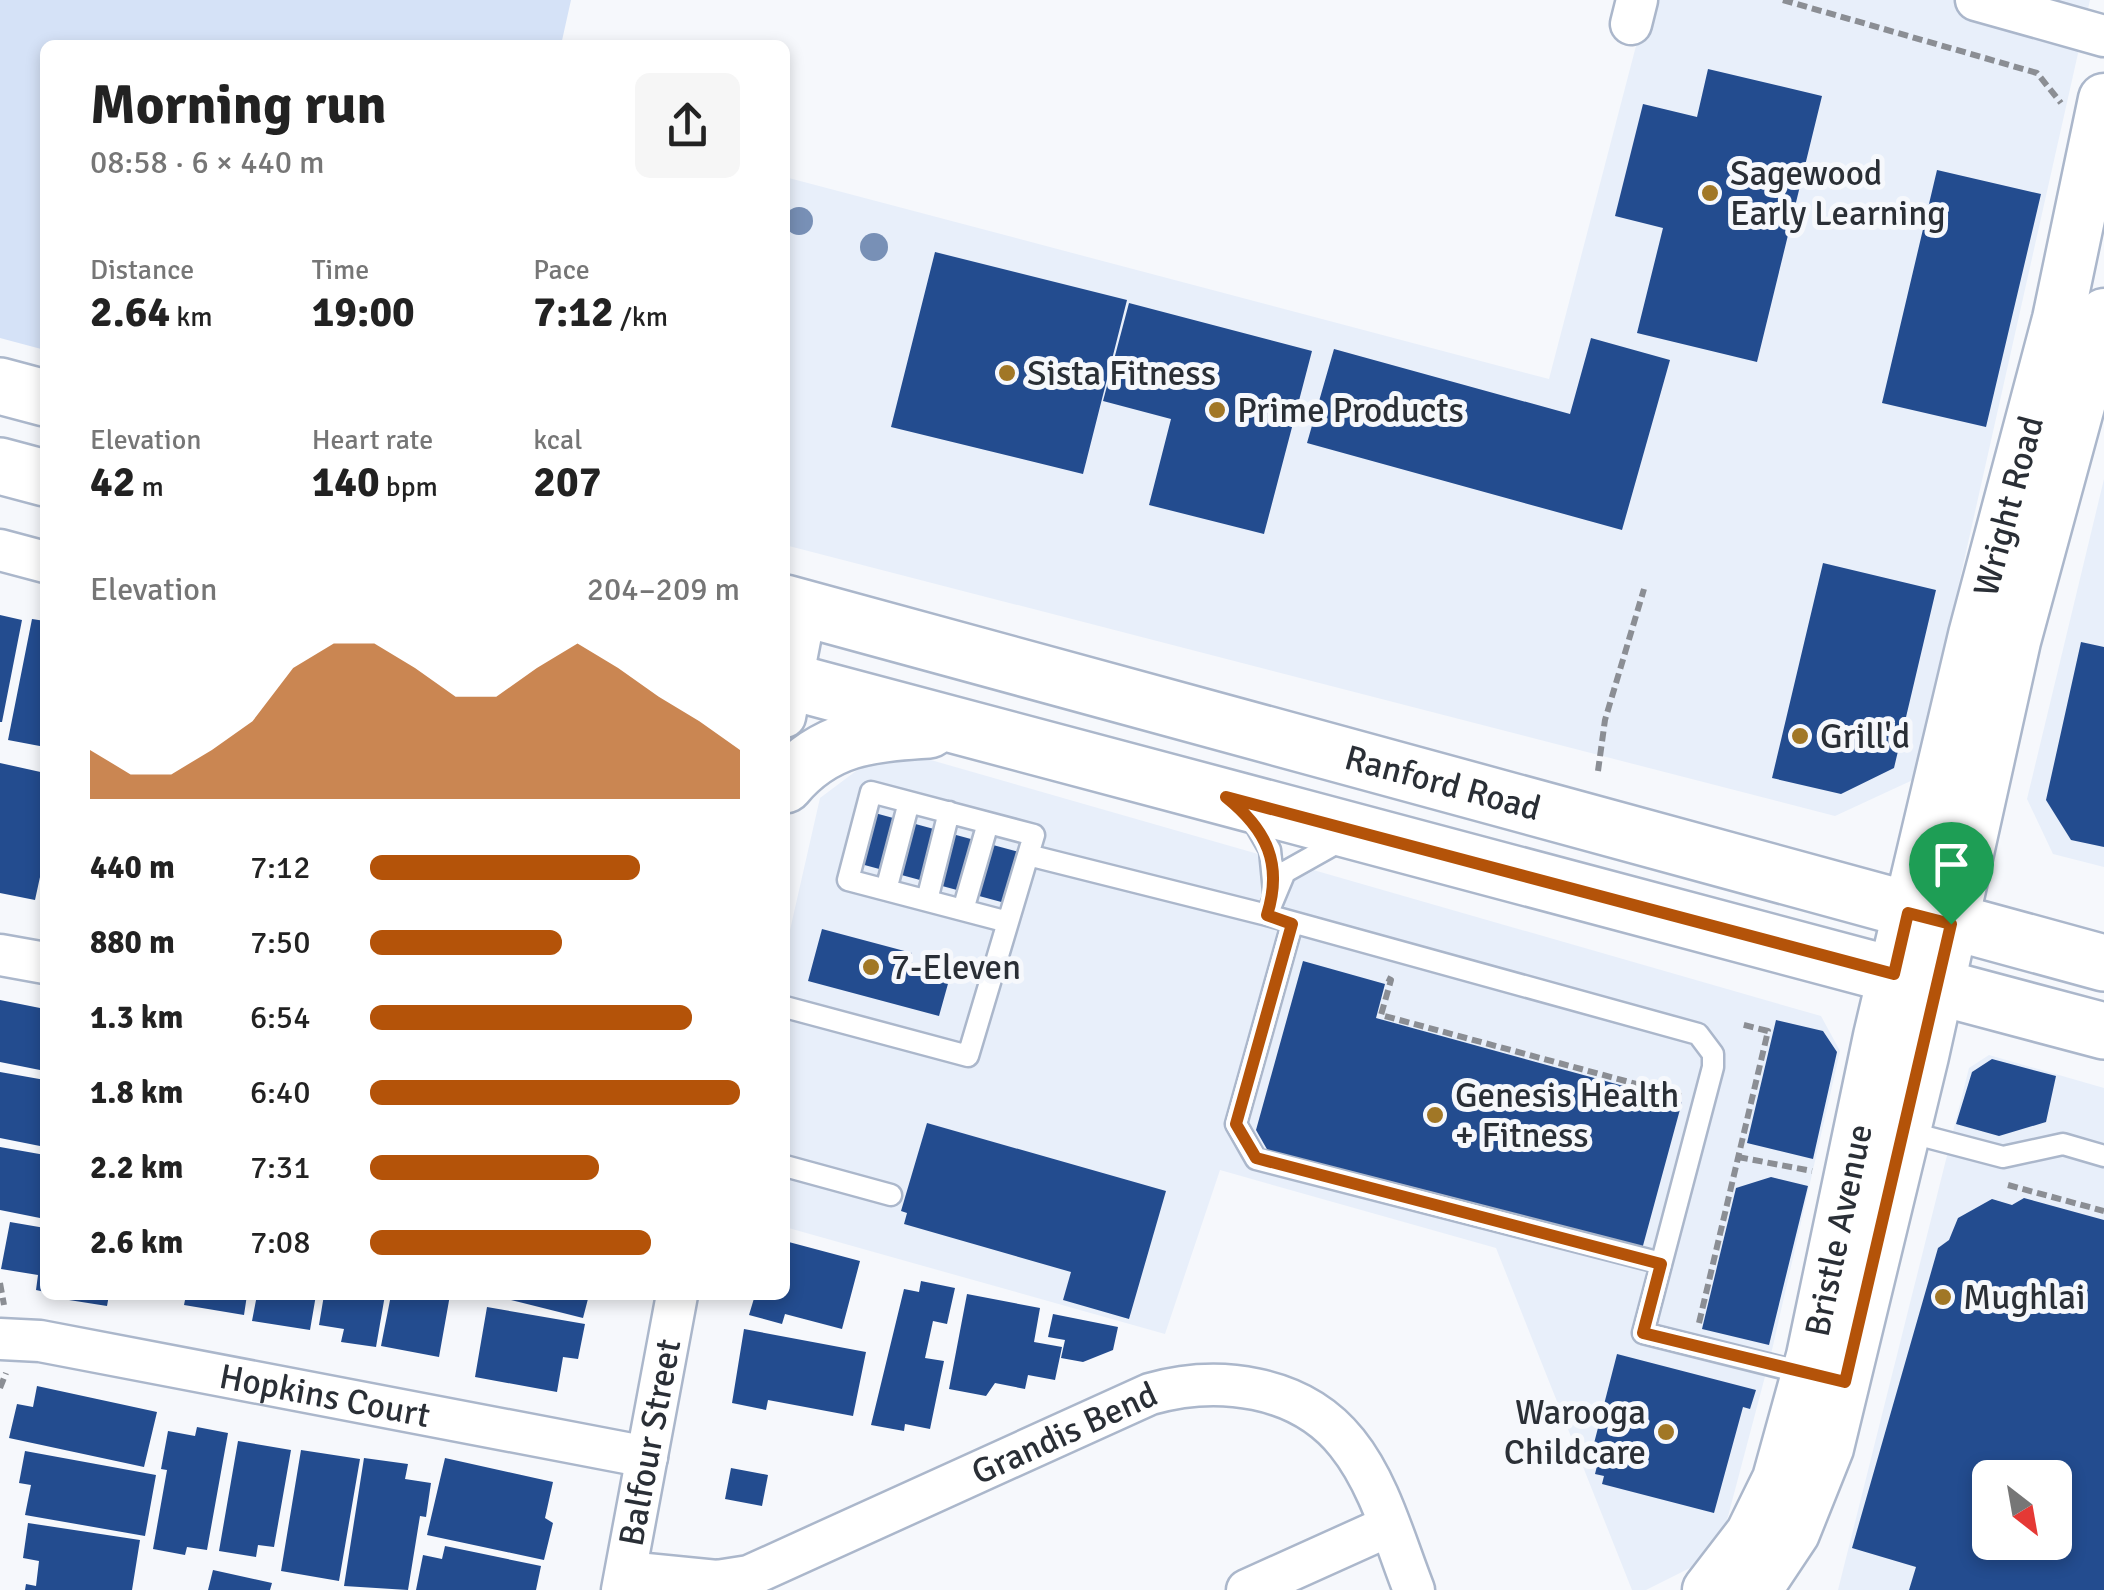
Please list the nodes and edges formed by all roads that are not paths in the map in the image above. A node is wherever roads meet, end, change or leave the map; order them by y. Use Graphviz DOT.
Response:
graph roads {
  1 [pos="1976,0"];
  2 [pos="2104,36"];
  3 [pos="2085,104"];
  4 [pos="2092,324"];
  5 [pos="0,386"];
  6 [pos="40,397"];
  7 [pos="0,466"];
  8 [pos="40,477"];
  9 [pos="0,550"];
  10 [pos="40,561"];
  11 [pos="796,606"];
  12 [pos="790,664"];
  13 [pos="790,694"];
  14 [pos="966,728"];
  15 [pos="790,779"];
  16 [pos="1226,797"];
  17 [pos="909,802"];
  18 [pos="950,812"];
  19 [pos="988,822"];
  20 [pos="1374,836"];
  21 [pos="1028,855"];
  22 [pos="886,890"];
  23 [pos="1274,894"];
  24 [pos="926,900"];
  25 [pos="963,910"];
  26 [pos="1267,915"];
  27 [pos="1930,918"];
  28 [pos="1008,922"];
  29 [pos="1292,924"];
  30 [pos="0,955"];
  31 [pos="40,962"];
  32 [pos="2104,963"];
  33 [pos="1916,980"];
  34 [pos="790,1007"];
  35 [pos="2104,1031"];
  36 [pos="1904,1130"];
  37 [pos="2104,1156"];
  38 [pos="790,1167"];
  39 [pos="891,1195"];
  40 [pos="1661,1264"];
  41 [pos="676,1300"];
  42 [pos="0,1340"];
  43 [pos="1826,1378"];
  44 [pos="647,1457"];
  45 [pos="1389,1526"];
  46 [pos="624,1581"];
  47 [pos="1247,1590"];
  48 [pos="1414,1590"];
  49 [pos="1708,1590"];
  50 [pos="1756,1590"];
  1 -- 2 [label="street"];
  3 -- 4 [label="street, Wright Road"];
  4 -- 27 [label="street, Wright Road"];
  5 -- 6 [label="main road"];
  7 -- 8 [label="main road"];
  9 -- 10 [label="street"];
  11 -- 12 [label="street"];
  11 -- 27 [label="main road, Ranford Road"];
  13 -- 14 [label="main road, Ranford Road"];
  14 -- 15 [label="main road"];
  14 -- 16 [label="main road, Ranford Road"];
  16 -- 20 [label="main road, Ranford Road"];
  16 -- 23 [label="lane"];
  17 -- 18 [label="lane"];
  17 -- 22 [label="lane"];
  17 -- 22 [label="lane"];
  18 -- 19 [label="lane"];
  18 -- 24 [label="lane"];
  19 -- 21 [label="lane"];
  19 -- 25 [label="lane"];
  20 -- 23 [label="lane"];
  20 -- 33 [label="main road, Ranford Road"];
  21 -- 26 [label="lane"];
  21 -- 28 [label="lane"];
  22 -- 24 [label="lane"];
  23 -- 26 [label="lane"];
  24 -- 25 [label="lane"];
  25 -- 28 [label="lane"];
  26 -- 29 [label="lane"];
  27 -- 32 [label="main road, Ranford Road"];
  27 -- 33 [label="street, Wright Road"];
  28 -- 34 [label="lane"];
  29 -- 40 [label="lane"];
  29 -- 40 [label="lane"];
  30 -- 31 [label="street"];
  33 -- 35 [label="main road, Ranford Road"];
  33 -- 36 [label="street, Bristle Avenue"];
  33 -- 43 [label="street, Bristle Avenue"];
  36 -- 37 [label="lane"];
  36 -- 43 [label="street, Bristle Avenue"];
  38 -- 39 [label="lane"];
  40 -- 43 [label="lane"];
  41 -- 44 [label="street, Balfour Street"];
  42 -- 44 [label="street, Hopkins Court"];
  43 -- 49 [label="street, Bristle Avenue"];
  43 -- 50 [label="street, Bristle Avenue"];
  44 -- 46 [label="street, Balfour Street"];
  45 -- 46 [label="street, Grandis Bend"];
  45 -- 47 [label="street"];
  45 -- 48 [label="street, Grandis Bend"];
}
